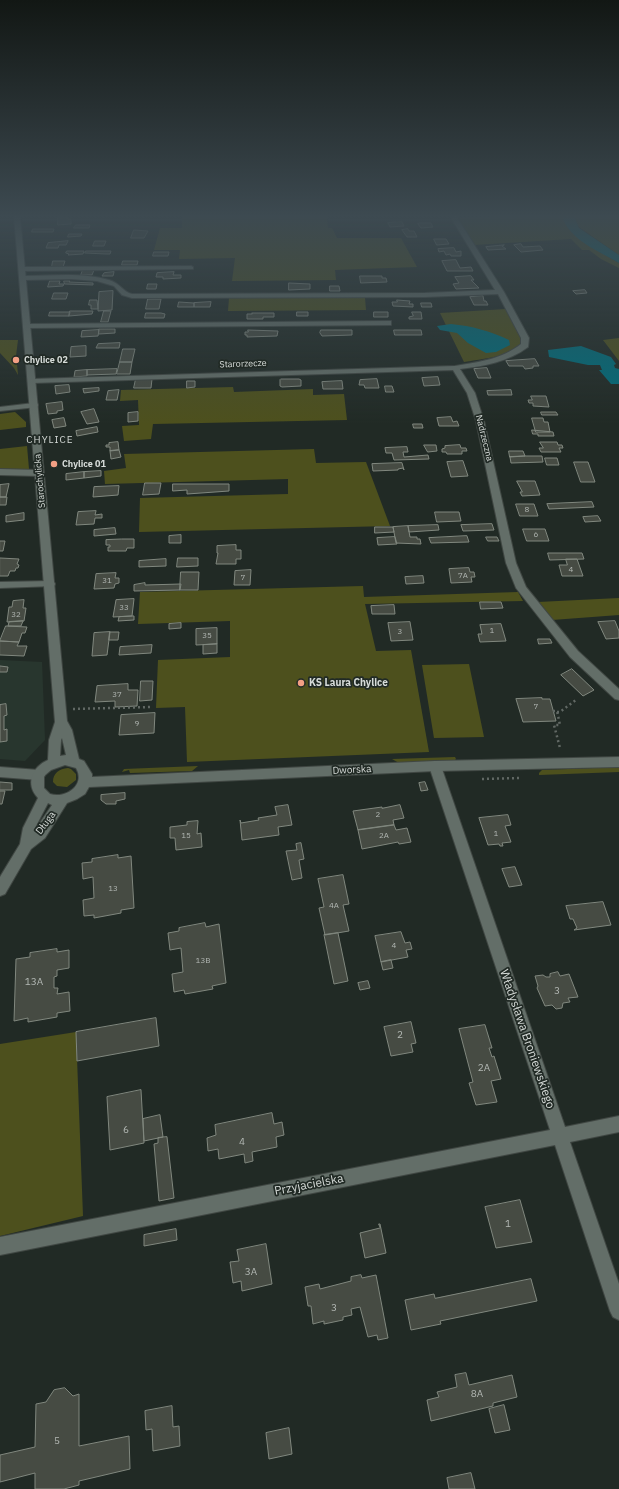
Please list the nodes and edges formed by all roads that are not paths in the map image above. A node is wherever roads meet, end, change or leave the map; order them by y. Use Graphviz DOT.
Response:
graph roads {
  1 [pos="24,285"];
  2 [pos="116,285"];
  3 [pos="496,285"];
  4 [pos="500,292"];
  5 [pos="388,323"];
  6 [pos="27,326"];
  7 [pos="455,368"];
  8 [pos="32,380"];
  9 [pos="34,405"];
  10 [pos="0,409"];
  11 [pos="0,472"];
  12 [pos="39,473"];
  13 [pos="50,584"];
  14 [pos="0,585"];
  15 [pos="619,696"];
  16 [pos="61,722"];
  17 [pos="73,761"];
  18 [pos="619,762"];
  19 [pos="54,763"];
  20 [pos="435,766"];
  21 [pos="0,772"];
  22 [pos="39,775"];
  23 [pos="85,782"];
  24 [pos="45,796"];
  25 [pos="63,799"];
  26 [pos="26,845"];
  27 [pos="0,890"];
  28 [pos="619,1124"];
  29 [pos="560,1136"];
  30 [pos="0,1246"];
  31 [pos="619,1311"];
  1 -- 6 [label="street, Starochylicka"];
  2 -- 4 [label="street"];
  3 -- 4 [label="street"];
  4 -- 7 [label="street"];
  5 -- 6 [label="street"];
  6 -- 8 [label="street, Starochylicka"];
  7 -- 8 [label="street, Starorzecze"];
  7 -- 15 [label="street, Nadrzeczna"];
  8 -- 9 [label="street, Starochylicka"];
  9 -- 10 [label="street"];
  9 -- 12 [label="street, Starochylicka"];
  11 -- 12 [label="street"];
  12 -- 13 [label="street, Starochylicka"];
  13 -- 14 [label="street"];
  13 -- 16 [label="street, Starochylicka"];
  16 -- 17 [label="street, Starochylicka"];
  16 -- 19 [label="street, Starochylicka"];
  17 -- 19 [label="street"];
  17 -- 23 [label="street"];
  18 -- 20 [label="street, Dworska"];
  19 -- 22 [label="street"];
  20 -- 23 [label="street, Dworska"];
  20 -- 29 [label="street, Władysława Broniewskiego"];
  21 -- 22 [label="street"];
  22 -- 24 [label="street"];
  23 -- 25 [label="street"];
  24 -- 25 [label="street"];
  24 -- 26 [label="street, Długa"];
  25 -- 26 [label="street, Długa"];
  26 -- 27 [label="street, Długa"];
  28 -- 29 [label="street, Przyjacielska"];
  29 -- 30 [label="street, Przyjacielska"];
  29 -- 31 [label="street, Władysława Broniewskiego"];
}
